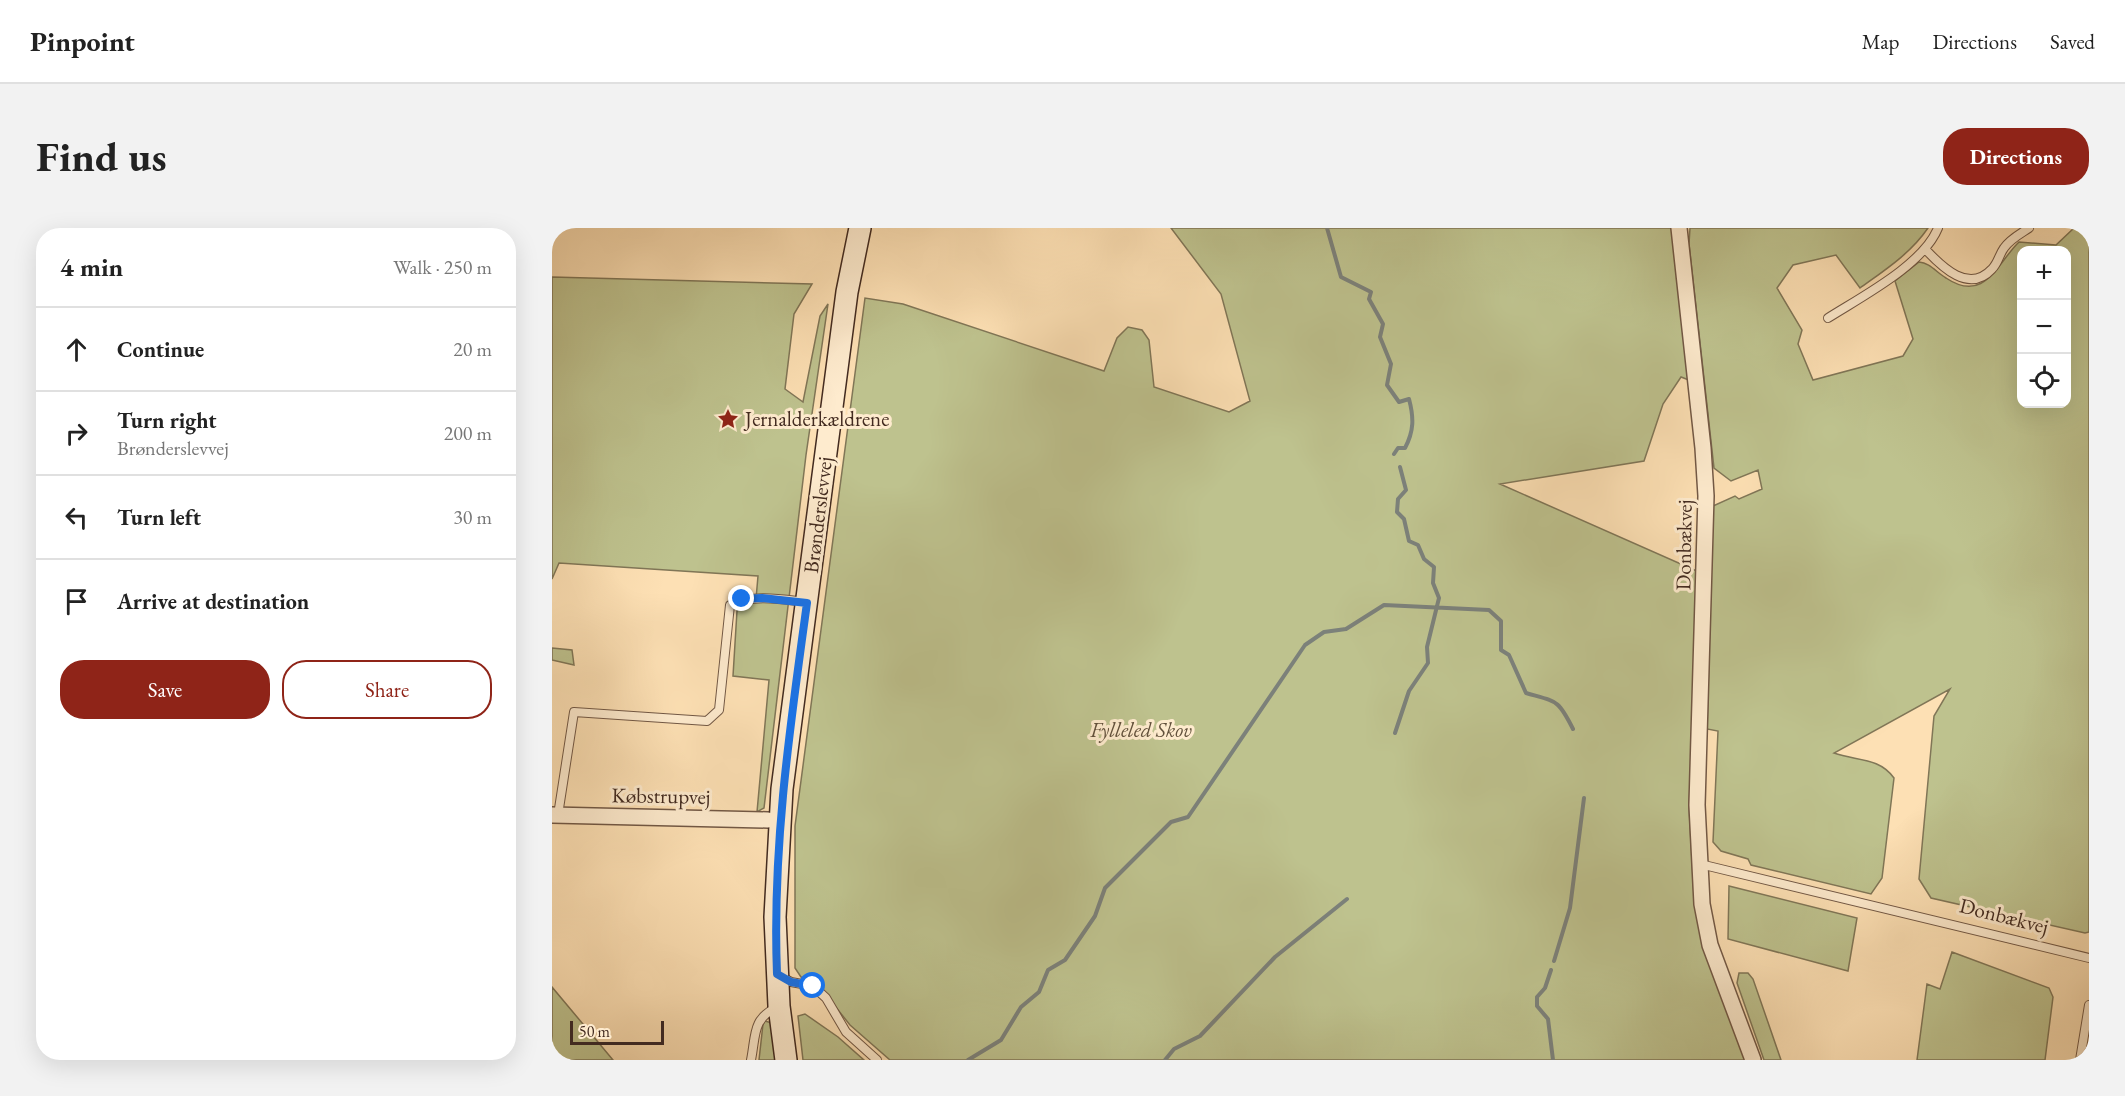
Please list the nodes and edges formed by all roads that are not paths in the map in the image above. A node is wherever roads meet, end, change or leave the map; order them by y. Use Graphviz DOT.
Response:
graph roads {
  1 [pos="849,228"];
  2 [pos="860,228"];
  3 [pos="1680,228"];
  4 [pos="1938,228"];
  5 [pos="2029,228"];
  6 [pos="1926,249"];
  7 [pos="847,292"];
  8 [pos="1828,318"];
  9 [pos="807,603"];
  10 [pos="555,815"];
  11 [pos="768,820"];
  12 [pos="1700,864"];
  13 [pos="2089,958"];
  14 [pos="777,974"];
  15 [pos="2089,1005"];
  16 [pos="779,1006"];
  17 [pos="751,1060"];
  18 [pos="786,1060"];
  19 [pos="877,1060"];
  20 [pos="1753,1060"];
  21 [pos="2080,1060"];
  1 -- 7 [label="main road, Brønderslevvej"];
  2 -- 7 [label="main road, Brønderslevvej"];
  3 -- 12 [label="street, Donbækvej"];
  4 -- 6 [label="lane"];
  5 -- 6 [label="lane"];
  6 -- 8 [label="lane"];
  7 -- 9 [label="main road, Brønderslevvej"];
  9 -- 10 [label="lane"];
  9 -- 14 [label="main road, Brønderslevvej"];
  10 -- 11 [label="street, Købstrupvej"];
  12 -- 13 [label="lane, Donbækvej"];
  12 -- 20 [label="street, Donbækvej"];
  14 -- 16 [label="main road, Brønderslevvej"];
  14 -- 19 [label="lane"];
  15 -- 21 [label="lane"];
  16 -- 17 [label="lane"];
  16 -- 18 [label="main road, Brønderslevvej"];
}
